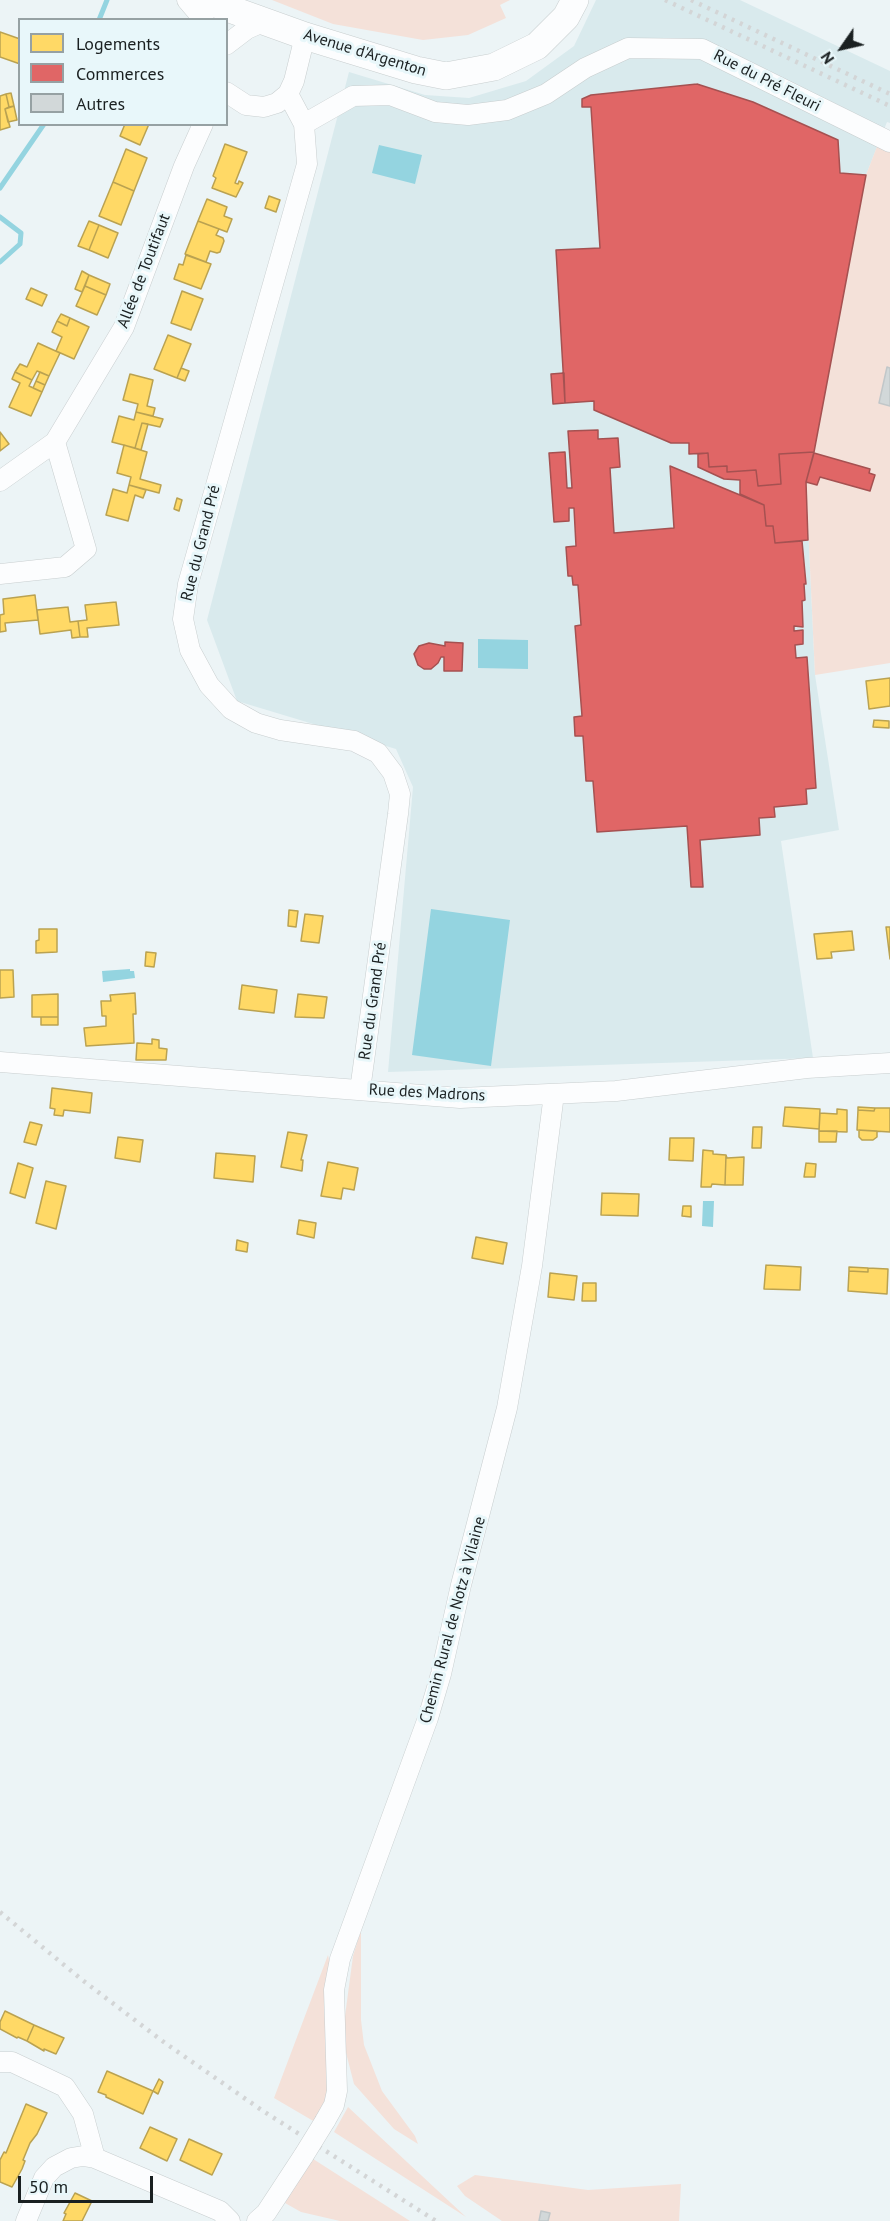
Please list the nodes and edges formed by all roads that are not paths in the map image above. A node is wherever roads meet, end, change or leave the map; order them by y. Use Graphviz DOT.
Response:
graph roads {
  1 [pos="187,0"];
  2 [pos="205,0"];
  3 [pos="575,0"];
  4 [pos="202,18"];
  5 [pos="265,21"];
  6 [pos="305,36"];
  7 [pos="228,43"];
  8 [pos="228,93"];
  9 [pos="288,94"];
  10 [pos="304,124"];
  11 [pos="202,126"];
  12 [pos="890,142"];
  13 [pos="55,442"];
  14 [pos="0,481"];
  15 [pos="0,574"];
  16 [pos="0,1062"];
  17 [pos="890,1063"];
  18 [pos="360,1090"];
  19 [pos="554,1094"];
  20 [pos="0,2062"];
  21 [pos="95,2158"];
  22 [pos="26,2221"];
  23 [pos="230,2221"];
  24 [pos="257,2221"];
  1 -- 4 [label="street"];
  2 -- 5 [label="main road, Avenue d'Argenton"];
  3 -- 6 [label="main road, Avenue d'Argenton"];
  5 -- 6 [label="main road, Avenue d'Argenton"];
  5 -- 7 [label="street"];
  6 -- 9 [label="street"];
  8 -- 9 [label="street"];
  9 -- 10 [label="street, Rue du Grand Pré"];
  10 -- 12 [label="street, Rue du Pré Fleuri"];
  10 -- 18 [label="street, Rue du Grand Pré"];
  11 -- 13 [label="street, Allée de Toutifaut"];
  13 -- 14 [label="street, Allée de Toutifaut"];
  13 -- 15 [label="street"];
  16 -- 18 [label="street, Rue des Madrons"];
  17 -- 19 [label="street, Rue des Madrons"];
  18 -- 19 [label="street, Rue des Madrons"];
  19 -- 24 [label="street, Chemin Rural de Notz à Vilaine, bridge"];
  20 -- 21 [label="street"];
  21 -- 22 [label="street"];
  21 -- 23 [label="street"];
}
